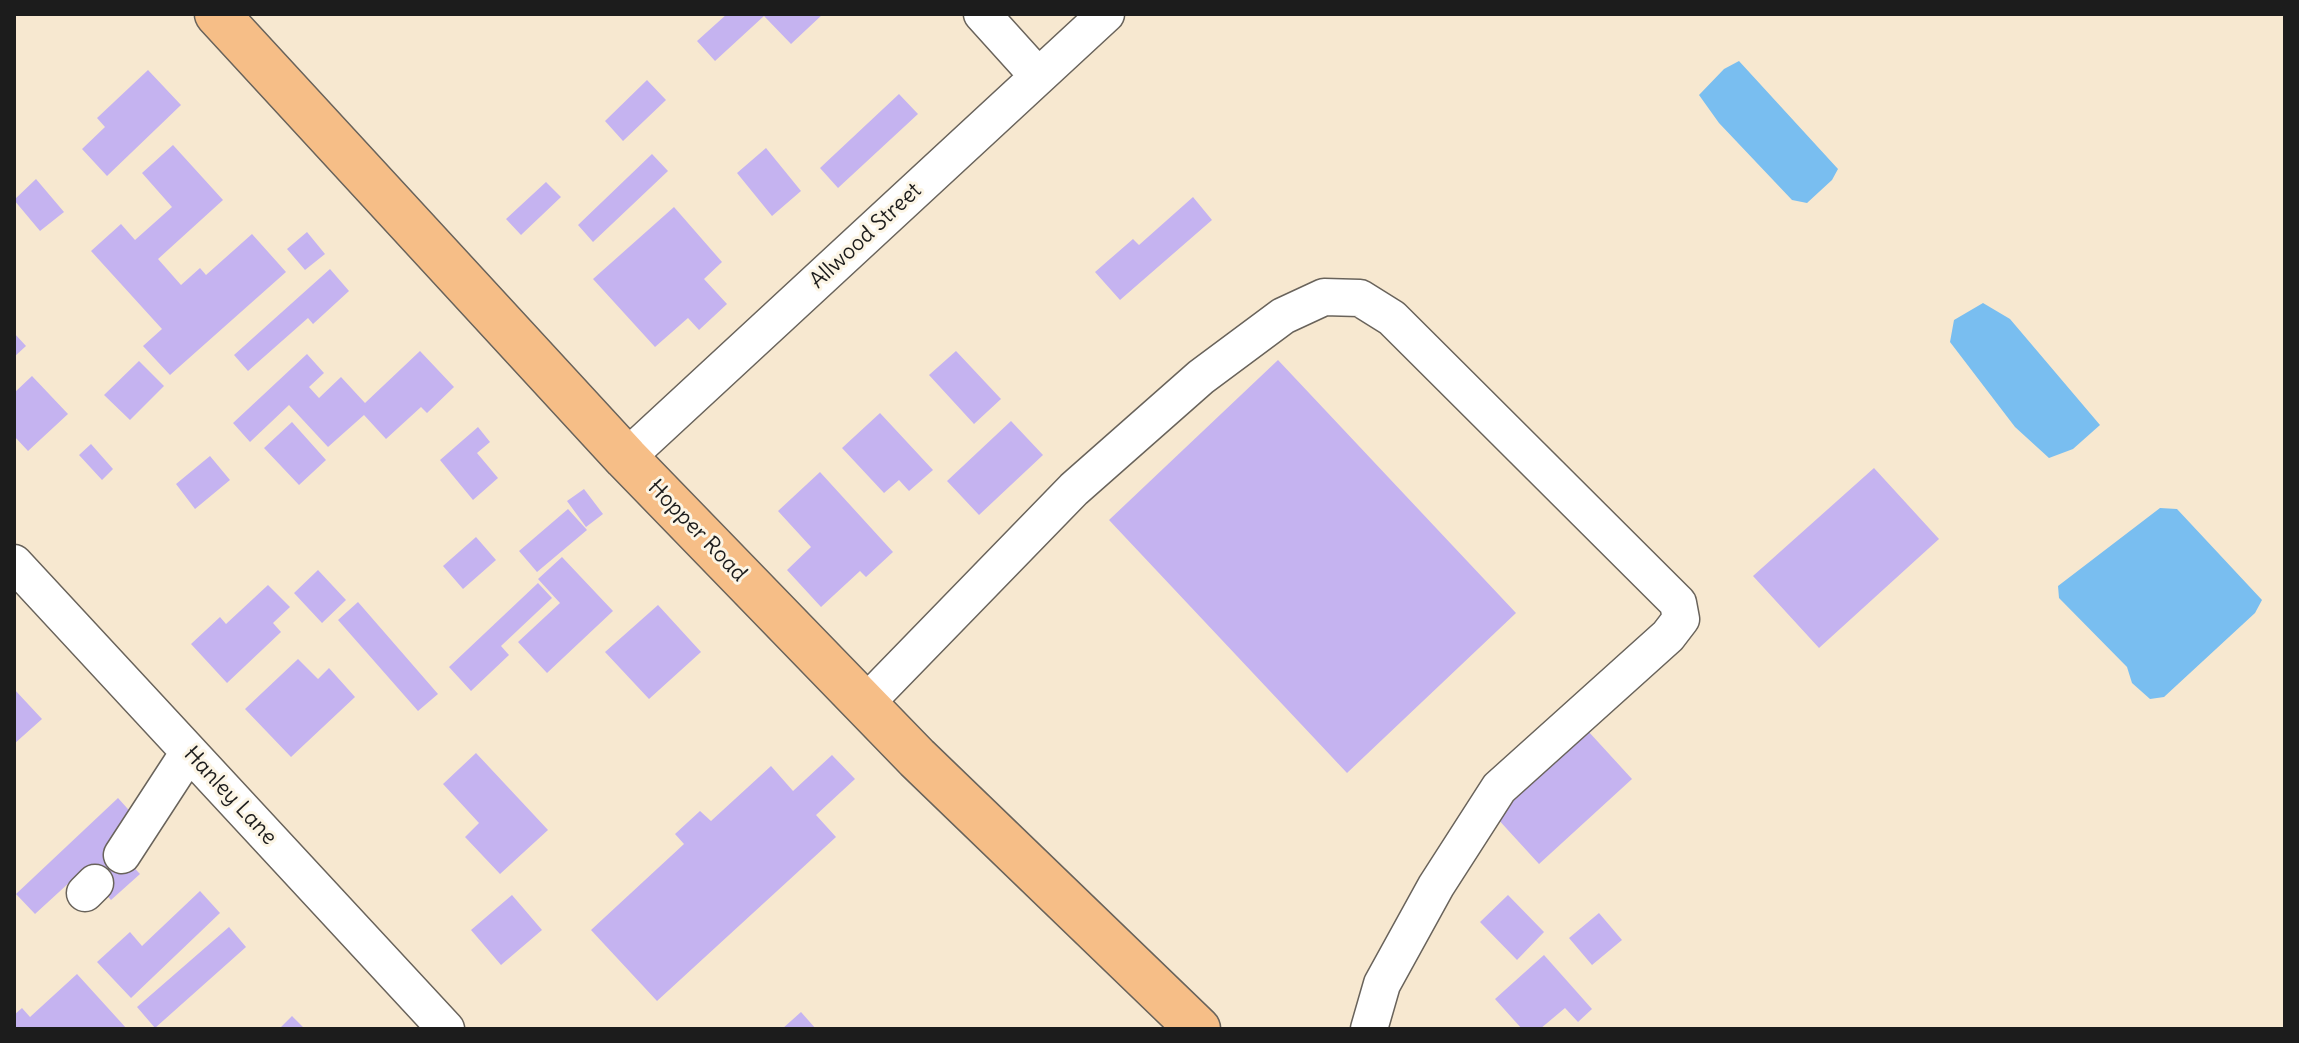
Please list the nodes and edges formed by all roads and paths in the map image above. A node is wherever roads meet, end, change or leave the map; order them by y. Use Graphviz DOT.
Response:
graph roads {
  1 [pos="217,14"];
  2 [pos="982,14"];
  3 [pos="1106,14"];
  4 [pos="1038,76"];
  5 [pos="626,458"];
  6 [pos="14,563"];
  7 [pos="865,704"];
  8 [pos="189,752"];
  9 [pos="122,855"];
  10 [pos="446,1029"];
  11 [pos="1198,1029"];
  12 [pos="1369,1029"];
  1 -- 5 [label="main road, Hopper Road"];
  2 -- 4 [label="street"];
  3 -- 4 [label="street, Allwood Street"];
  4 -- 5 [label="street, Allwood Street"];
  5 -- 7 [label="main road, Hopper Road"];
  6 -- 8 [label="street, Hanley Lane"];
  7 -- 11 [label="main road, Hopper Road"];
  7 -- 12 [label="street"];
  8 -- 9 [label="street"];
  8 -- 10 [label="street, Hanley Lane"];
}
